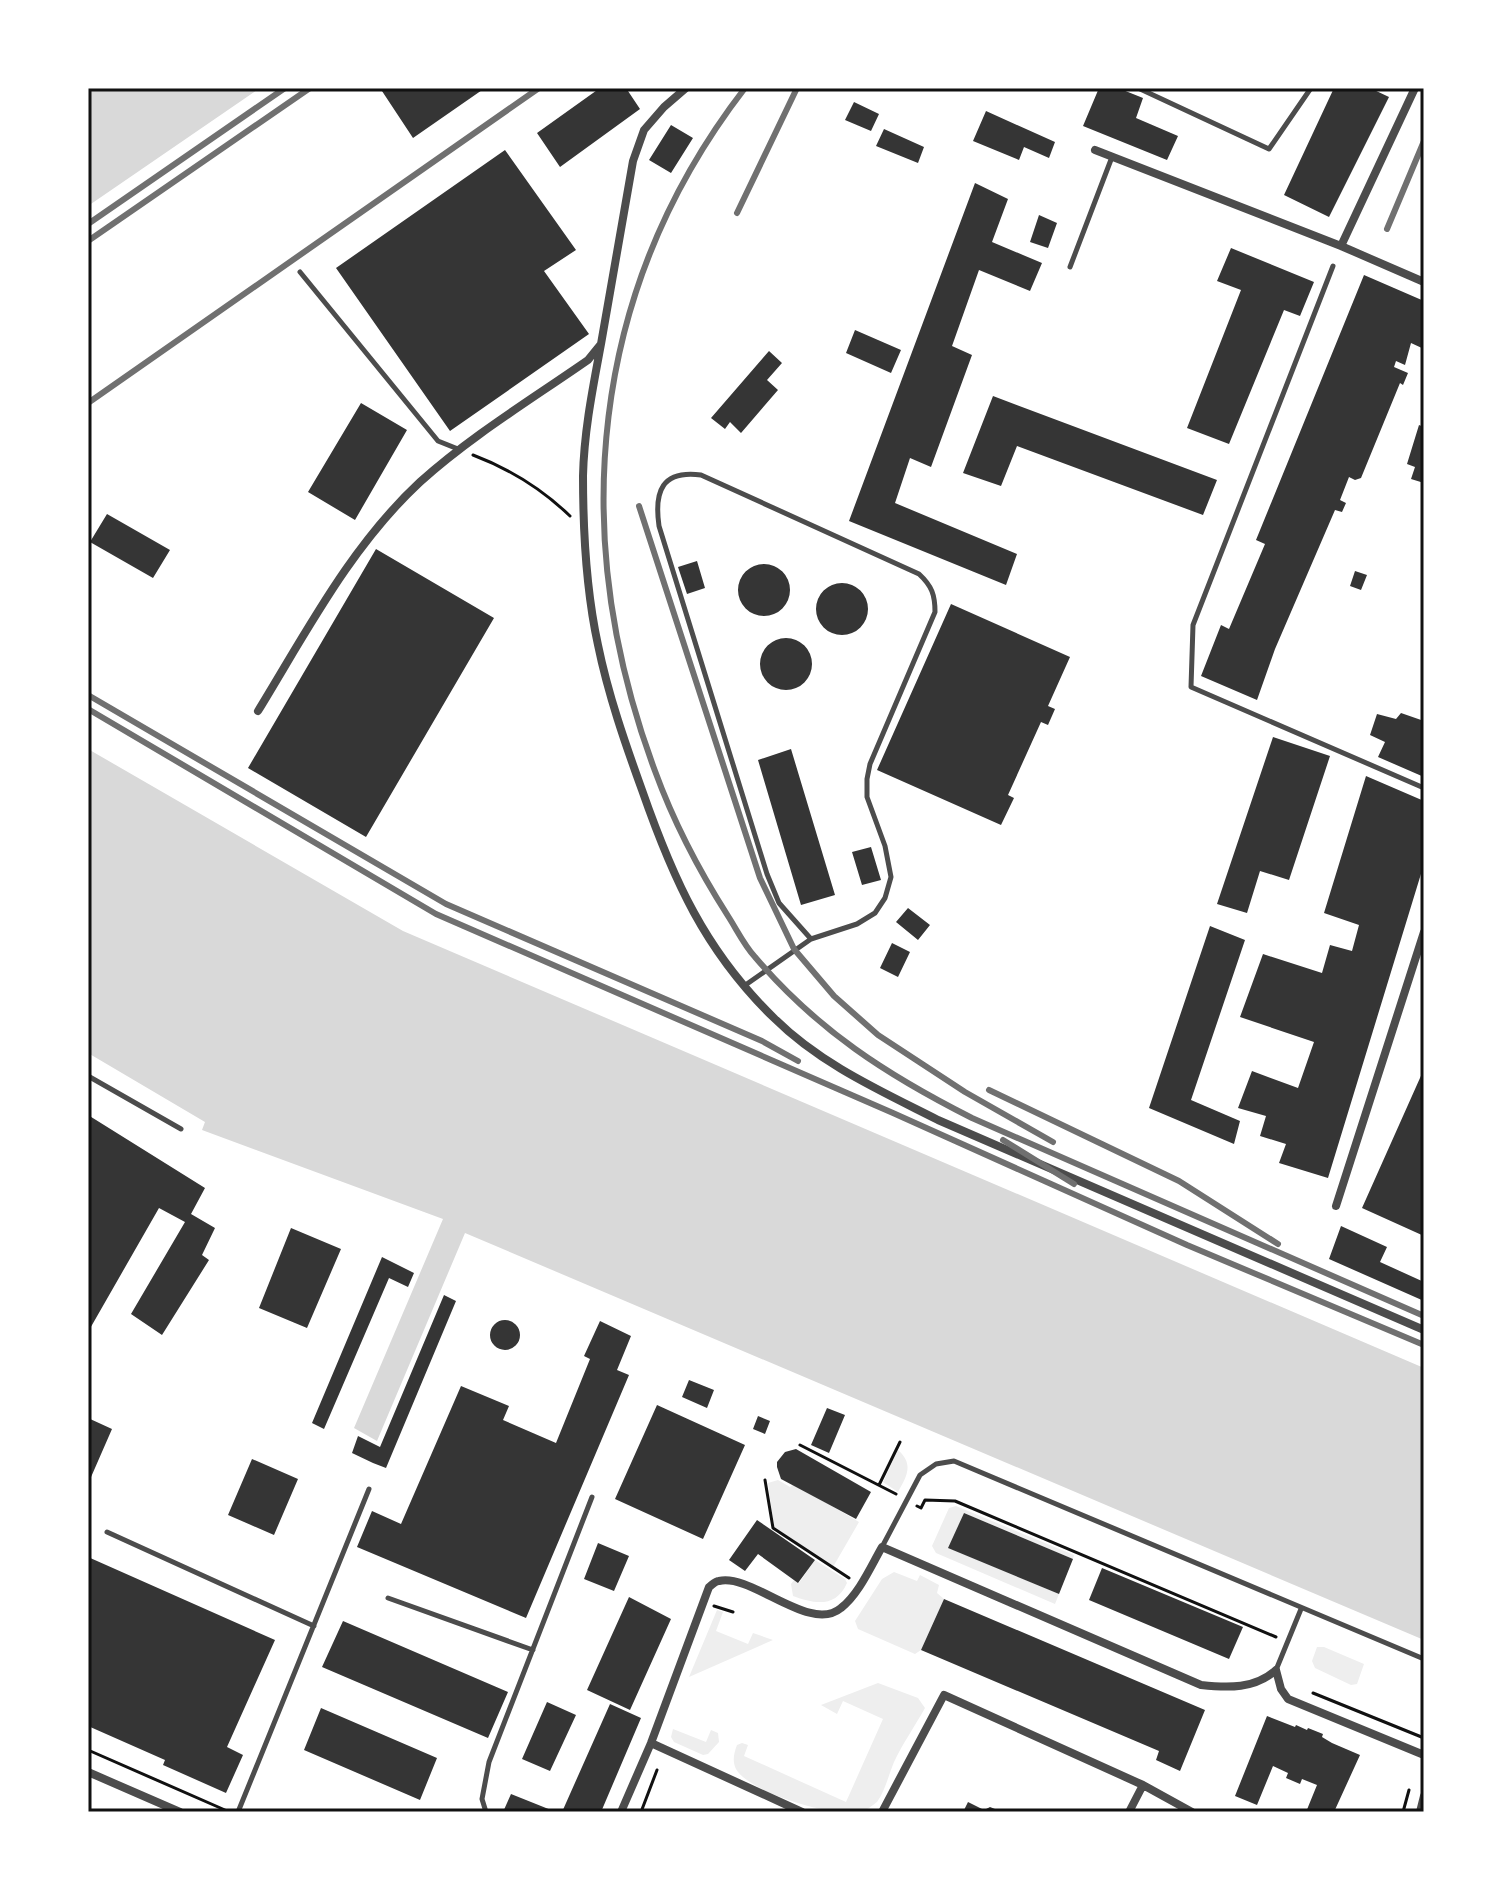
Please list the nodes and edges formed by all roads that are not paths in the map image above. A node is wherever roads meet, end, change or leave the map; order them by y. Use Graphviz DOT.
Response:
graph roads {
  1 [pos="686,88"];
  2 [pos="1138,88"];
  3 [pos="1311,88"];
  4 [pos="1415,88"];
  5 [pos="1095,150"];
  6 [pos="1112,157"];
  7 [pos="1341,246"];
  8 [pos="1333,266"];
  9 [pos="1070,267"];
  10 [pos="300,272"];
  11 [pos="1424,282"];
  12 [pos="601,344"];
  13 [pos="459,450"];
  14 [pos="258,711"];
  15 [pos="1424,788"];
  16 [pos="1424,932"];
  17 [pos="811,939"];
  18 [pos="744,987"];
  19 [pos="88,1076"];
  20 [pos="181,1129"];
  21 [pos="1336,1206"];
  22 [pos="1424,1330"];
  23 [pos="369,1489"];
  24 [pos="592,1497"];
  25 [pos="107,1532"];
  26 [pos="882,1547"];
  27 [pos="388,1598"];
  28 [pos="1301,1609"];
  29 [pos="314,1626"];
  30 [pos="533,1650"];
  31 [pos="1424,1659"];
  32 [pos="1276,1670"];
  33 [pos="651,1743"];
  34 [pos="1424,1755"];
  35 [pos="88,1772"];
  36 [pos="1143,1785"];
  37 [pos="1424,1796"];
  38 [pos="180,1812"];
  39 [pos="238,1812"];
  40 [pos="486,1812"];
  41 [pos="621,1812"];
  42 [pos="802,1812"];
  43 [pos="882,1812"];
  44 [pos="1129,1812"];
  45 [pos="1192,1812"];
  46 [pos="1420,1812"];
  1 -- 12 [label="street"];
  2 -- 3 [label="lane"];
  4 -- 7 [label="street"];
  5 -- 6 [label="street"];
  6 -- 7 [label="street"];
  6 -- 9 [label="lane"];
  7 -- 11 [label="street"];
  8 -- 15 [label="lane"];
  10 -- 13 [label="lane"];
  12 -- 13 [label="street"];
  12 -- 18 [label="street"];
  13 -- 14 [label="street"];
  16 -- 21 [label="street"];
  17 -- 17 [label="lane"];
  17 -- 18 [label="lane"];
  18 -- 22 [label="street"];
  19 -- 20 [label="lane"];
  23 -- 29 [label="lane"];
  24 -- 30 [label="lane"];
  25 -- 29 [label="lane"];
  26 -- 28 [label="lane"];
  26 -- 32 [label="street"];
  26 -- 33 [label="street"];
  27 -- 30 [label="lane"];
  28 -- 31 [label="lane"];
  28 -- 32 [label="lane"];
  29 -- 39 [label="lane"];
  30 -- 40 [label="lane"];
  32 -- 34 [label="street"];
  33 -- 41 [label="street"];
  33 -- 42 [label="street"];
  35 -- 38 [label="street"];
  36 -- 43 [label="street"];
  36 -- 44 [label="street"];
  36 -- 45 [label="street"];
  37 -- 46 [label="street"];
}
